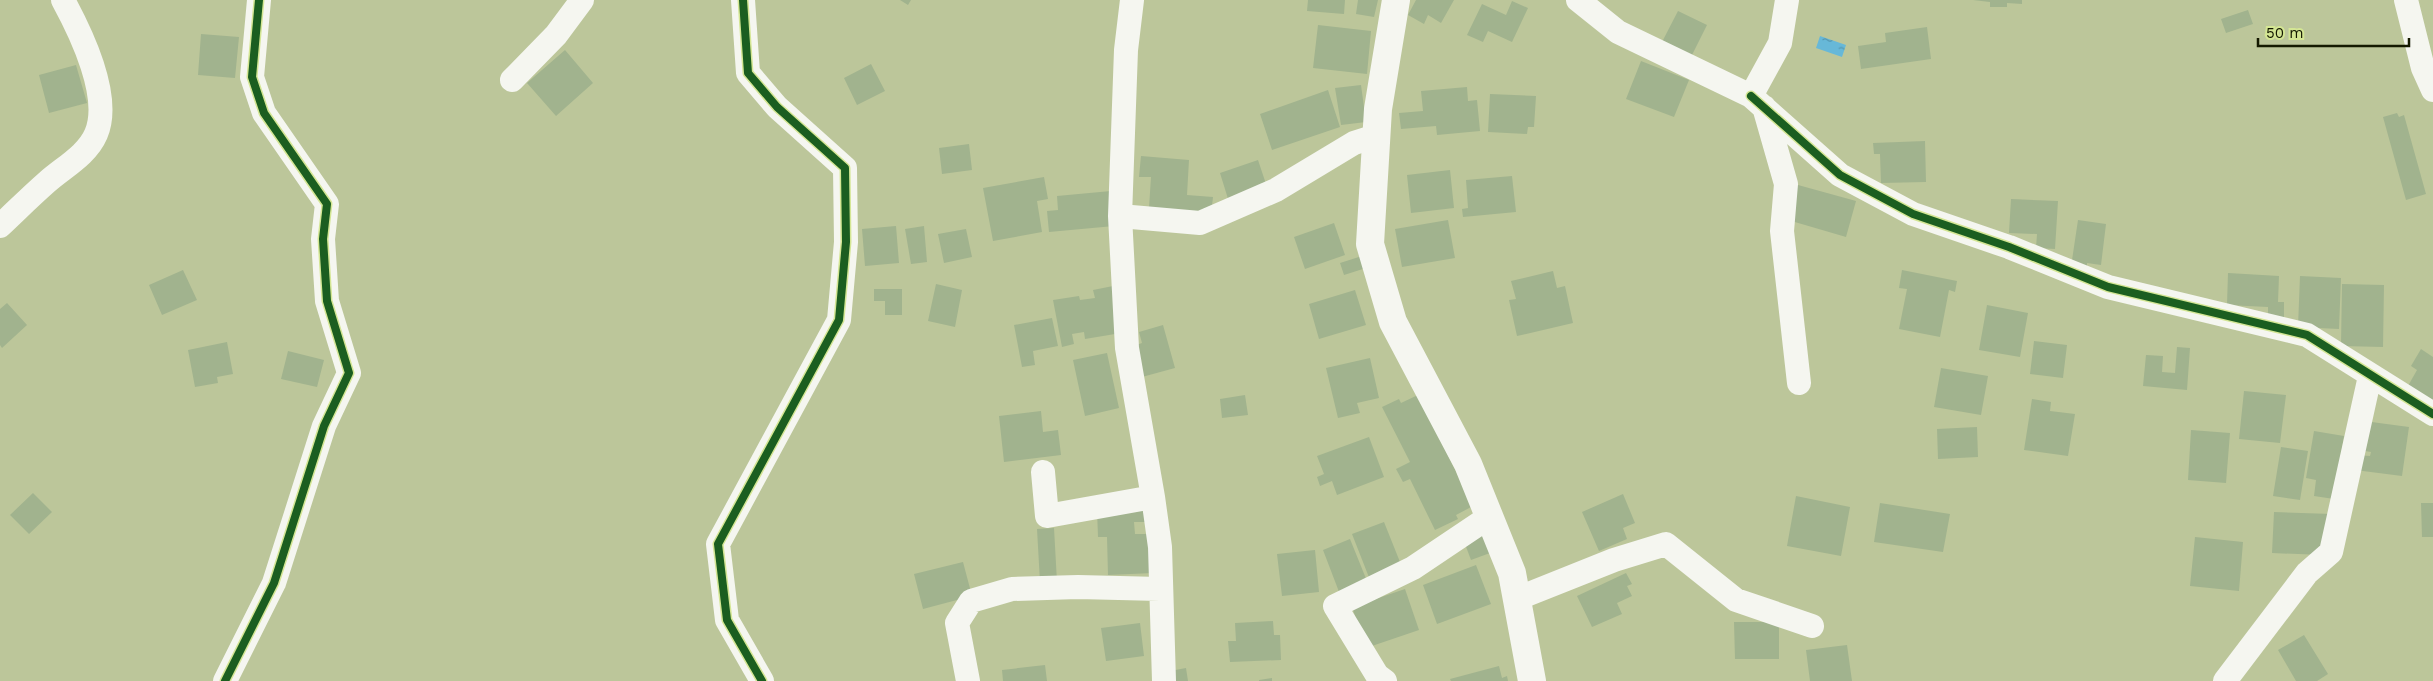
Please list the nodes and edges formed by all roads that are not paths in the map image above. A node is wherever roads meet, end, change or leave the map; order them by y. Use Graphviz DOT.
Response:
graph roads {
  1 [pos="63,0"];
  2 [pos="259,0"];
  3 [pos="582,0"];
  4 [pos="743,0"];
  5 [pos="1132,0"];
  6 [pos="1396,0"];
  7 [pos="1578,0"];
  8 [pos="1787,0"];
  9 [pos="2406,0"];
  10 [pos="512,80"];
  11 [pos="2433,90"];
  12 [pos="1758,101"];
  13 [pos="1376,136"];
  14 [pos="1120,216"];
  15 [pos="0,226"];
  16 [pos="2370,376"];
  17 [pos="1799,383"];
  18 [pos="2433,414"];
  19 [pos="1043,472"];
  20 [pos="1154,497"];
  21 [pos="1490,518"];
  22 [pos="1160,589"];
  23 [pos="1516,599"];
  24 [pos="1812,626"];
  25 [pos="224,681"];
  26 [pos="762,681"];
  27 [pos="968,681"];
  28 [pos="1164,681"];
  29 [pos="1385,681"];
  30 [pos="1532,681"];
  31 [pos="2225,681"];
  1 -- 15 [label="street"];
  2 -- 25 [label="street"];
  3 -- 10 [label="street"];
  4 -- 26 [label="street"];
  5 -- 14 [label="street"];
  6 -- 13 [label="street"];
  7 -- 12 [label="street"];
  8 -- 12 [label="street"];
  9 -- 11 [label="street"];
  12 -- 16 [label="street"];
  12 -- 17 [label="street"];
  13 -- 14 [label="street"];
  13 -- 21 [label="street"];
  14 -- 20 [label="street"];
  16 -- 18 [label="street"];
  16 -- 31 [label="street"];
  19 -- 20 [label="street"];
  20 -- 22 [label="street"];
  21 -- 23 [label="street"];
  21 -- 29 [label="street"];
  22 -- 27 [label="street"];
  22 -- 28 [label="street"];
  23 -- 24 [label="street"];
  23 -- 30 [label="street"];
}
